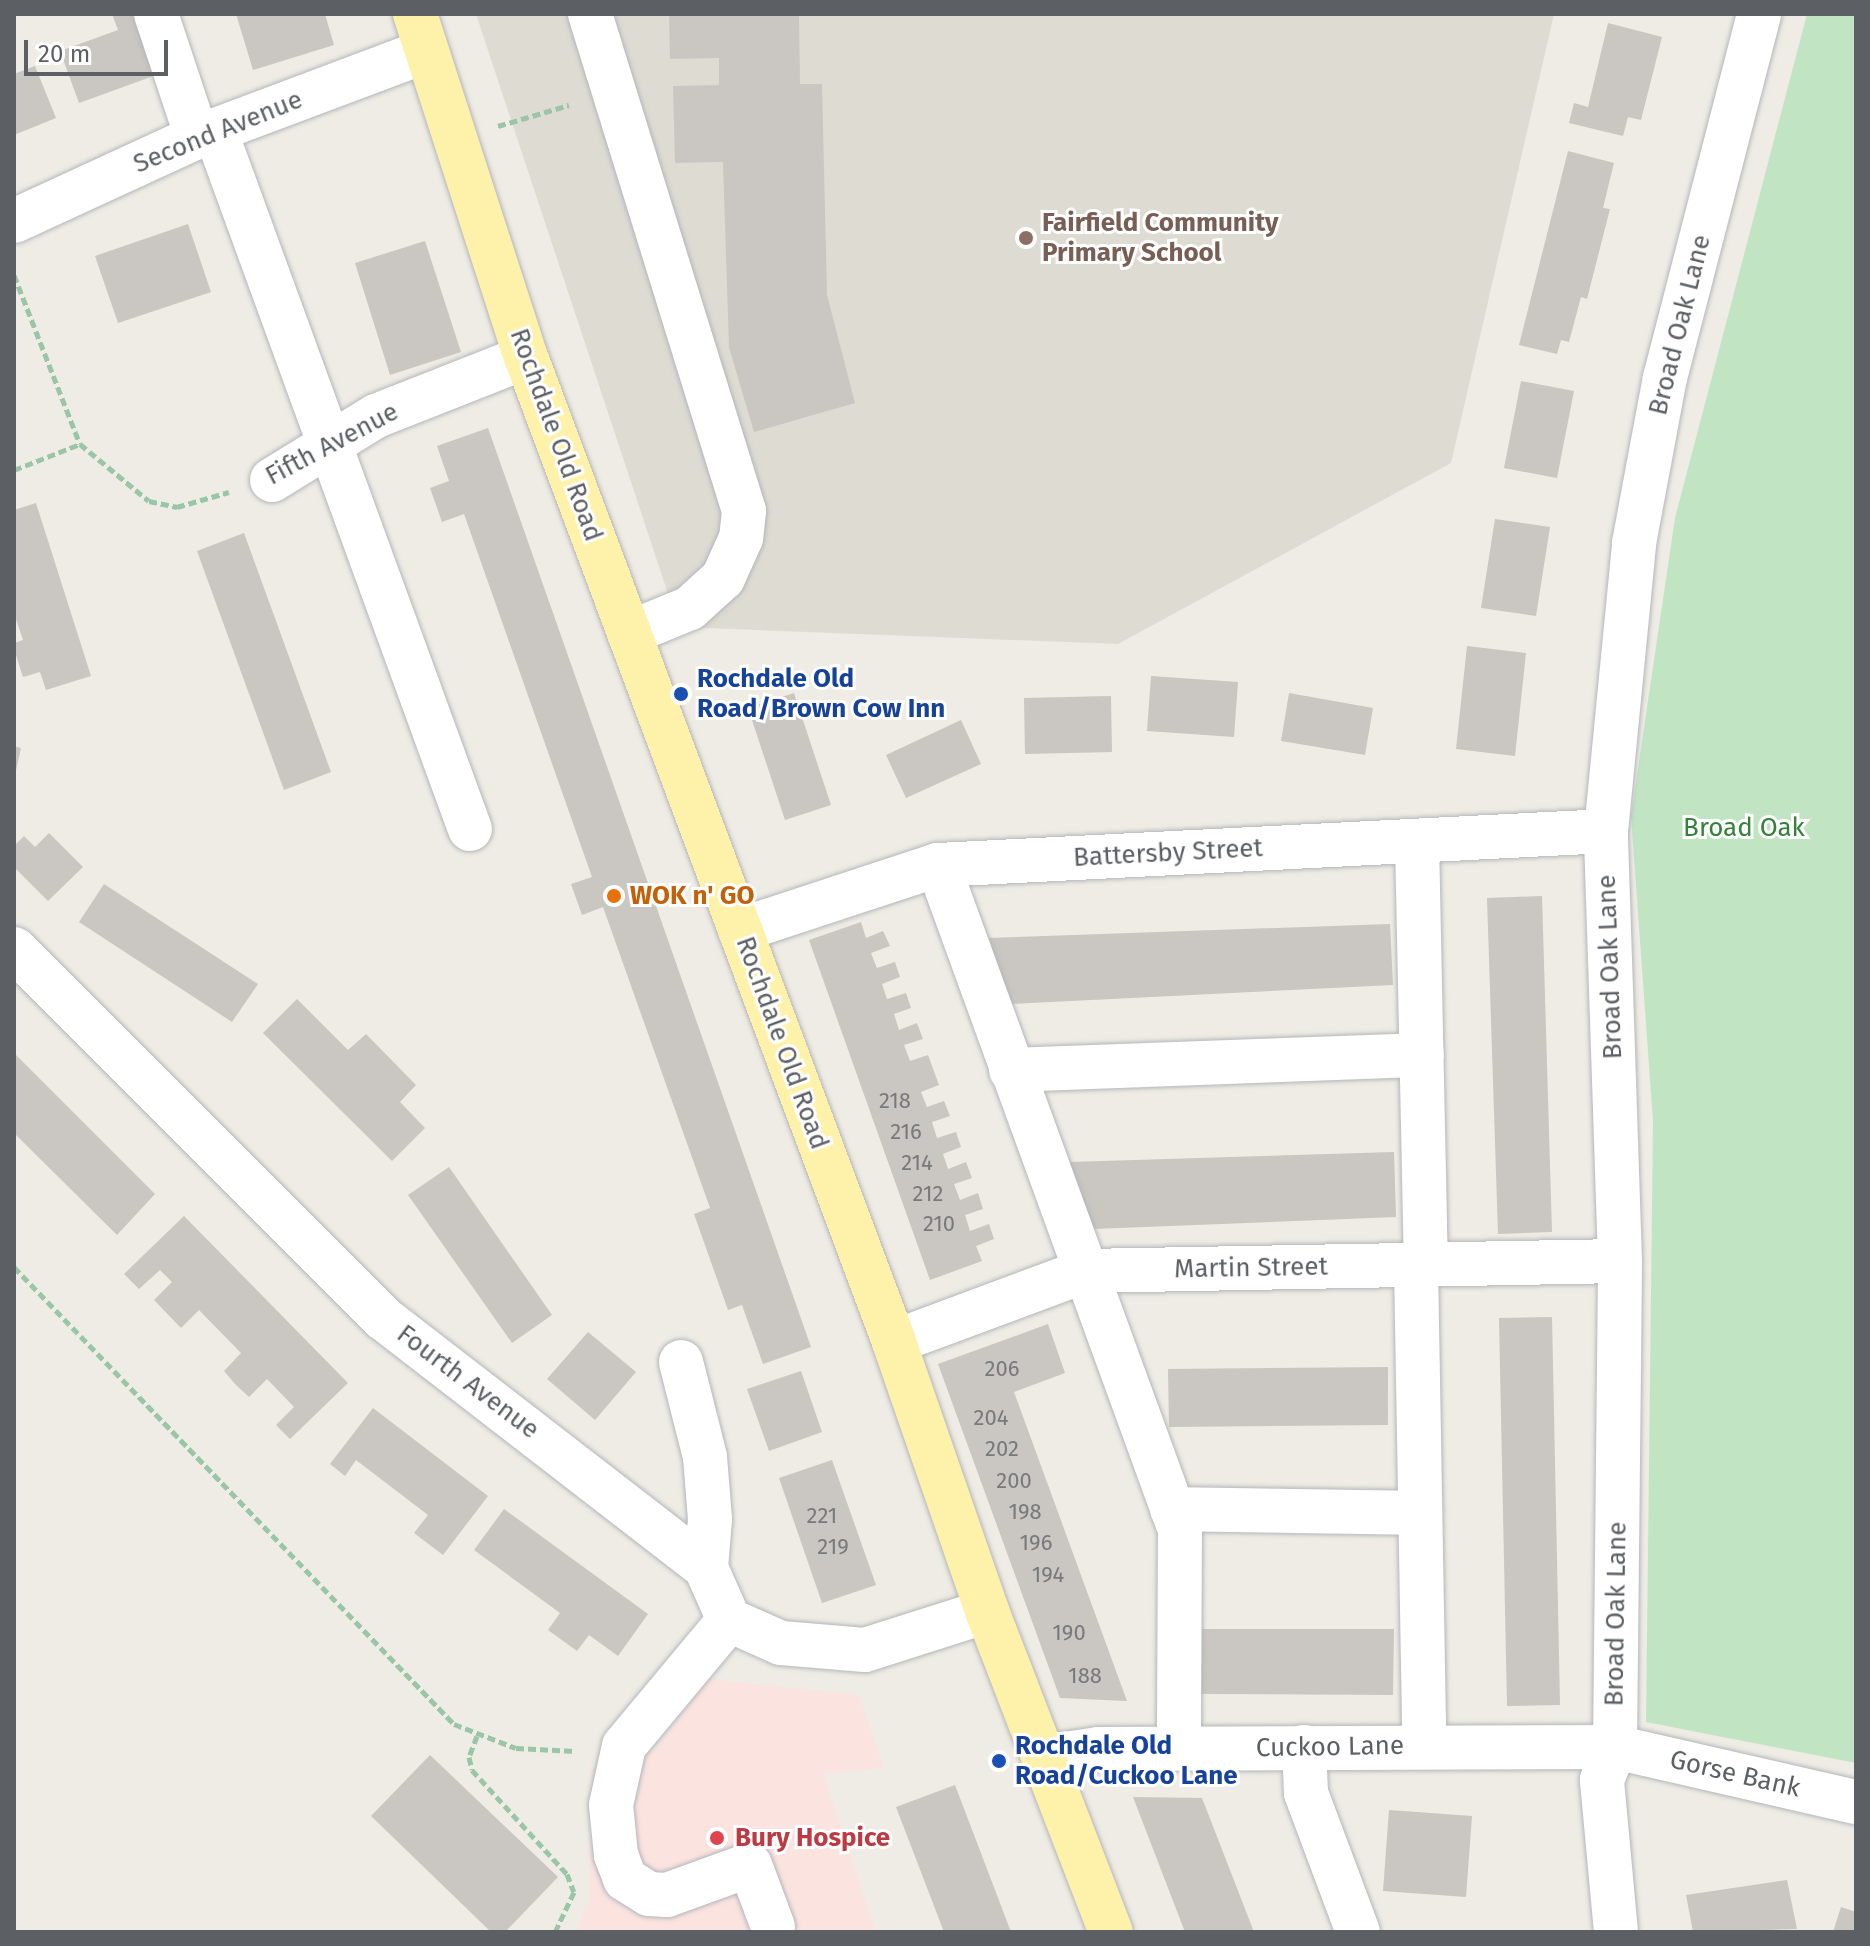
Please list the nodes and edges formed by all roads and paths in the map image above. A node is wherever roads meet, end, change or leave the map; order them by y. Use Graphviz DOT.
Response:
graph roads {
  1 [pos="156,14"];
  2 [pos="590,14"];
  3 [pos="1759,14"];
  4 [pos="420,32"];
  5 [pos="614,92"];
  6 [pos="206,134"];
  7 [pos="455,139"];
  8 [pos="14,221"];
  9 [pos="14,275"];
  10 [pos="526,357"];
  11 [pos="80,444"];
  12 [pos="327,446"];
  13 [pos="14,470"];
  14 [pos="272,480"];
  15 [pos="629,633"];
  16 [pos="470,829"];
  17 [pos="1606,831"];
  18 [pos="1417,841"];
  19 [pos="938,865"];
  20 [pos="740,930"];
  21 [pos="14,949"];
  22 [pos="1422,1055"];
  23 [pos="1011,1070"];
  24 [pos="1620,1261"];
  25 [pos="1421,1265"];
  26 [pos="14,1267"];
  27 [pos="1085,1271"];
  28 [pos="894,1342"];
  29 [pos="681,1362"];
  30 [pos="1172,1509"];
  31 [pos="1420,1513"];
  32 [pos="706,1568"];
  33 [pos="987,1611"];
  34 [pos="729,1620"];
  35 [pos="477,1736"];
  36 [pos="624,1746"];
  37 [pos="1424,1746"];
  38 [pos="1304,1747"];
  39 [pos="1615,1747"];
  40 [pos="1179,1748"];
  41 [pos="1046,1757"];
  42 [pos="1856,1802"];
  43 [pos="773,1927"];
  44 [pos="555,1932"];
  45 [pos="1111,1932"];
  46 [pos="1358,1932"];
  47 [pos="1616,1932"];
  1 -- 6 [label="street"];
  2 -- 5 [label="street"];
  3 -- 17 [label="street, Broad Oak Lane"];
  4 -- 6 [label="street, Second Avenue"];
  4 -- 7 [label="main road, Rochdale Old Road"];
  5 -- 7 [label="path"];
  5 -- 15 [label="street"];
  6 -- 8 [label="street, Second Avenue"];
  6 -- 12 [label="street"];
  7 -- 10 [label="main road, Rochdale Old Road"];
  9 -- 11 [label="path"];
  10 -- 12 [label="street, Fifth Avenue"];
  10 -- 15 [label="main road, Rochdale Old Road"];
  11 -- 13 [label="path"];
  11 -- 14 [label="path, Fifth Avenue"];
  12 -- 14 [label="street, Fifth Avenue"];
  12 -- 16 [label="street"];
  15 -- 20 [label="main road, Rochdale Old Road"];
  17 -- 18 [label="street, Battersby Street"];
  17 -- 24 [label="street, Broad Oak Lane"];
  18 -- 19 [label="street, Battersby Street"];
  18 -- 22 [label="street"];
  19 -- 20 [label="street, Battersby Street"];
  19 -- 23 [label="street"];
  20 -- 28 [label="main road, Rochdale Old Road"];
  21 -- 32 [label="street, Fourth Avenue"];
  22 -- 23 [label="street"];
  22 -- 25 [label="street"];
  23 -- 27 [label="street"];
  24 -- 25 [label="street, Martin Street"];
  24 -- 39 [label="street, Broad Oak Lane"];
  25 -- 27 [label="street, Martin Street"];
  25 -- 31 [label="street"];
  26 -- 35 [label="path"];
  27 -- 28 [label="street, Martin Street"];
  27 -- 30 [label="street"];
  28 -- 33 [label="main road, Rochdale Old Road"];
  29 -- 32 [label="street"];
  30 -- 31 [label="street"];
  30 -- 40 [label="street"];
  31 -- 37 [label="street"];
  32 -- 34 [label="street, Fourth Avenue"];
  33 -- 34 [label="street"];
  33 -- 41 [label="main road, Rochdale Old Road"];
  34 -- 36 [label="street"];
  35 -- 36 [label="path"];
  35 -- 44 [label="path"];
  36 -- 43 [label="street"];
  37 -- 38 [label="street, Cuckoo Lane"];
  37 -- 39 [label="street, Cuckoo Lane"];
  38 -- 40 [label="street, Cuckoo Lane"];
  38 -- 46 [label="street"];
  39 -- 42 [label="street, Gorse Bank"];
  39 -- 47 [label="street, Broad Oak Lane"];
  40 -- 41 [label="street, Cuckoo Lane"];
  41 -- 45 [label="main road, Rochdale Old Road"];
}
